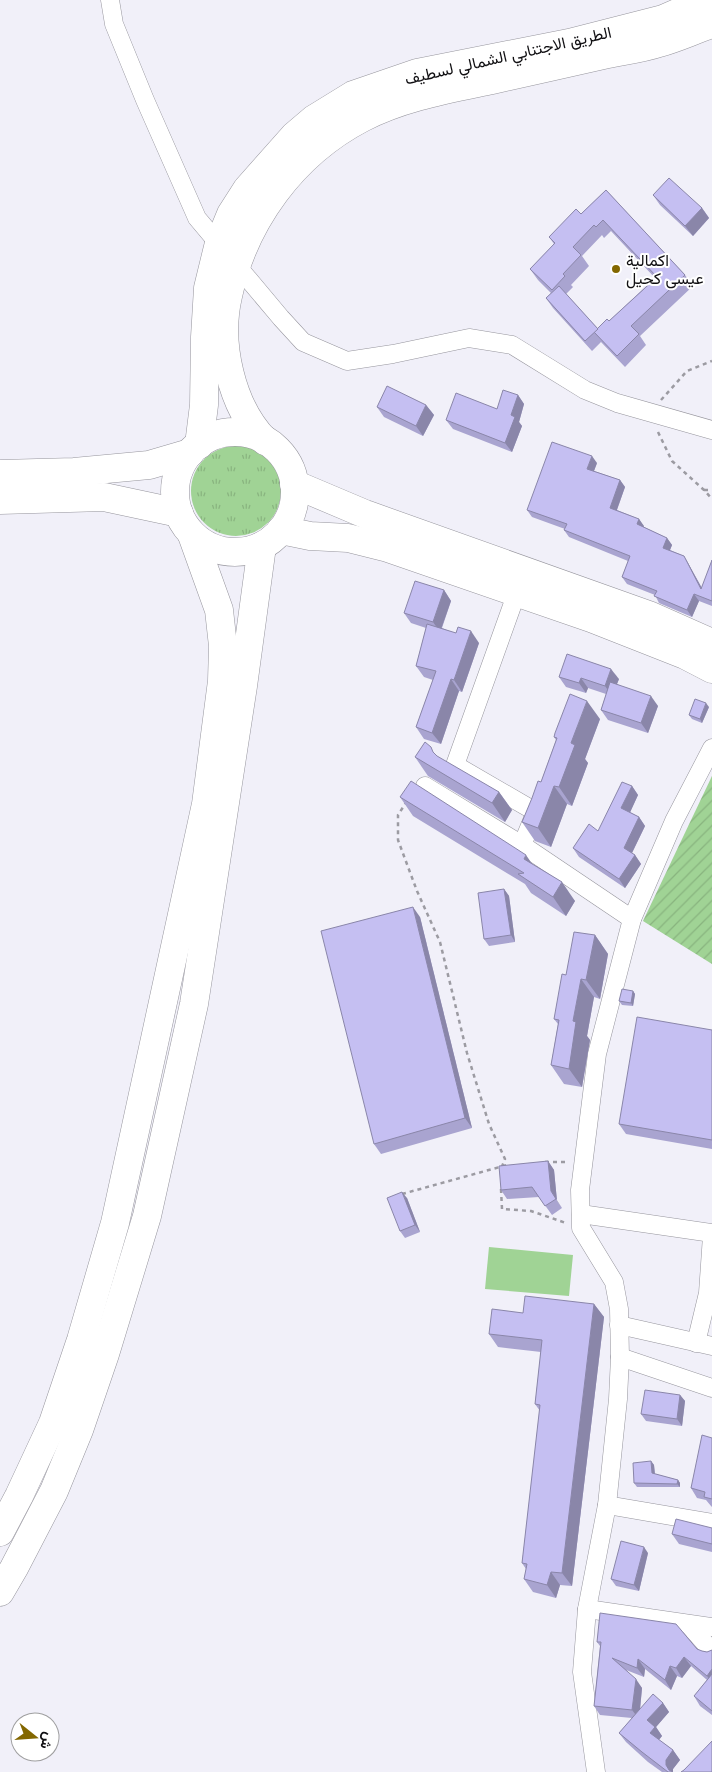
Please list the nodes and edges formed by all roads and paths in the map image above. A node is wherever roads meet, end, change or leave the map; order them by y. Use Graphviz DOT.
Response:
graph roads {
  1 [pos="110,0"];
  2 [pos="707,0"];
  3 [pos="712,24"];
  4 [pos="219,242"];
  5 [pos="236,263"];
  6 [pos="712,361"];
  7 [pos="649,413"];
  8 [pos="712,430"];
  9 [pos="265,441"];
  10 [pos="194,449"];
  11 [pos="0,474"];
  12 [pos="294,484"];
  13 [pos="704,490"];
  14 [pos="712,490"];
  15 [pos="712,499"];
  16 [pos="0,500"];
  17 [pos="185,524"];
  18 [pos="272,538"];
  19 [pos="517,592"];
  20 [pos="712,643"];
  21 [pos="712,670"];
  22 [pos="712,748"];
  23 [pos="425,786"];
  24 [pos="542,794"];
  25 [pos="536,812"];
  26 [pos="522,846"];
  27 [pos="632,919"];
  28 [pos="539,1162"];
  29 [pos="584,1163"];
  30 [pos="511,1165"];
  31 [pos="501,1166"];
  32 [pos="501,1174"];
  33 [pos="501,1183"];
  34 [pos="394,1196"];
  35 [pos="581,1221"];
  36 [pos="712,1234"];
  37 [pos="619,1325"];
  38 [pos="704,1345"];
  39 [pos="620,1357"];
  40 [pos="712,1388"];
  41 [pos="607,1506"];
  42 [pos="712,1523"];
  43 [pos="0,1532"];
  44 [pos="0,1592"];
  45 [pos="587,1609"];
  46 [pos="688,1624"];
  47 [pos="712,1627"];
  48 [pos="712,1651"];
  49 [pos="596,1772"];
  1 -- 4 [label="street"];
  2 -- 4 [label="main road, الطريق الاجتنابي الشمالي لسطيف"];
  3 -- 5 [label="main road, الطريق الاجتنابي الشمالي لسطيف"];
  4 -- 5 [label="street"];
  4 -- 10 [label="main road, الطريق الاجتنابي الشمالي لسطيف"];
  5 -- 7 [label="street"];
  5 -- 9 [label="main road, الطريق الاجتنابي الشمالي لسطيف"];
  6 -- 7 [label="path"];
  7 -- 8 [label="street"];
  7 -- 13 [label="path"];
  9 -- 10 [label="main road"];
  9 -- 12 [label="main road"];
  10 -- 11 [label="main road"];
  10 -- 17 [label="main road"];
  12 -- 18 [label="main road"];
  12 -- 20 [label="main road"];
  13 -- 14 [label="path"];
  13 -- 15 [label="path"];
  16 -- 17 [label="main road"];
  17 -- 18 [label="main road"];
  17 -- 43 [label="main road"];
  18 -- 19 [label="main road"];
  18 -- 44 [label="main road"];
  19 -- 21 [label="main road"];
  19 -- 25 [label="street"];
  22 -- 27 [label="street"];
  23 -- 26 [label="street"];
  23 -- 31 [label="path"];
  24 -- 25 [label="street"];
  25 -- 26 [label="street"];
  26 -- 27 [label="street"];
  27 -- 29 [label="street"];
  28 -- 29 [label="path"];
  29 -- 35 [label="street"];
  30 -- 31 [label="path"];
  31 -- 32 [label="path"];
  31 -- 34 [label="path"];
  33 -- 35 [label="path"];
  35 -- 36 [label="street"];
  35 -- 37 [label="street"];
  36 -- 38 [label="street"];
  37 -- 38 [label="street"];
  37 -- 39 [label="street"];
  39 -- 40 [label="street"];
  39 -- 41 [label="street"];
  41 -- 42 [label="street"];
  41 -- 45 [label="street"];
  45 -- 46 [label="street"];
  45 -- 49 [label="street"];
  46 -- 47 [label="street"];
  46 -- 48 [label="street"];
}
